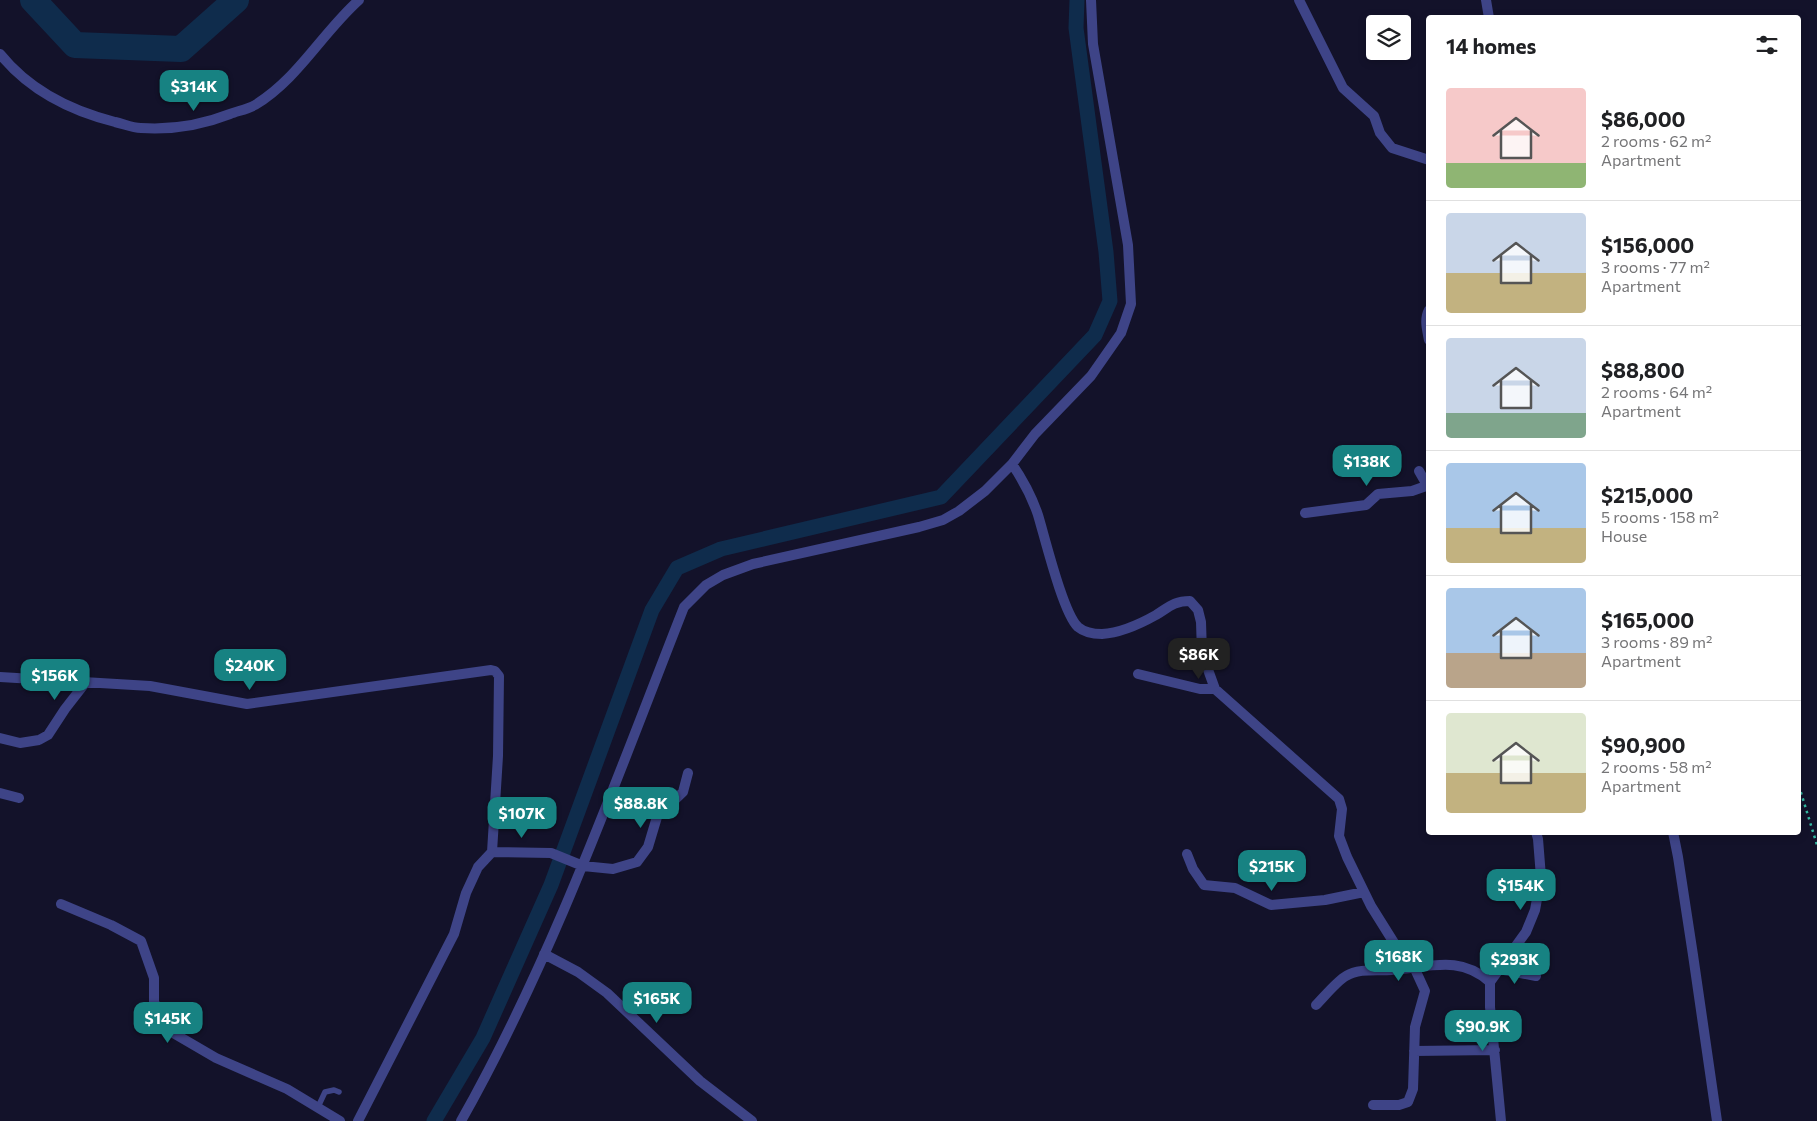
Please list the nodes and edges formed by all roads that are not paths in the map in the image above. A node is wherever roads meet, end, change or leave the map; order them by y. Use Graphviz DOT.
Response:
graph roads {
  1 [pos="359,0"];
  2 [pos="1091,0"];
  3 [pos="1299,0"];
  4 [pos="1486,0"];
  5 [pos="1488,15"];
  6 [pos="0,54"];
  7 [pos="1426,159"];
  8 [pos="1012,464"];
  9 [pos="1419,472"];
  10 [pos="1426,482"];
  11 [pos="1426,486"];
  12 [pos="1305,513"];
  13 [pos="1138,674"];
  14 [pos="0,677"];
  15 [pos="86,682"];
  16 [pos="1215,688"];
  17 [pos="0,738"];
  18 [pos="688,773"];
  19 [pos="0,793"];
  20 [pos="19,798"];
  21 [pos="1537,835"];
  22 [pos="1674,835"];
  23 [pos="492,852"];
  24 [pos="1187,854"];
  25 [pos="581,865"];
  26 [pos="1364,892"];
  27 [pos="61,904"];
  28 [pos="544,954"];
  29 [pos="1414,967"];
  30 [pos="1499,969"];
  31 [pos="1536,976"];
  32 [pos="1490,982"];
  33 [pos="1316,1005"];
  34 [pos="1495,1050"];
  35 [pos="1414,1051"];
  36 [pos="339,1092"];
  37 [pos="1373,1105"];
  38 [pos="318,1107"];
  39 [pos="340,1121"];
  40 [pos="358,1121"];
  41 [pos="462,1121"];
  42 [pos="752,1121"];
  43 [pos="1501,1121"];
  44 [pos="1717,1121"];
  1 -- 6 [label="street"];
  2 -- 8 [label="street"];
  3 -- 7 [label="street"];
  4 -- 5 [label="street"];
  8 -- 16 [label="street"];
  8 -- 25 [label="street"];
  9 -- 10 [label="street"];
  11 -- 12 [label="street"];
  13 -- 16 [label="street"];
  14 -- 15 [label="street"];
  15 -- 17 [label="street"];
  15 -- 23 [label="street"];
  16 -- 26 [label="street"];
  18 -- 25 [label="street"];
  19 -- 20 [label="street"];
  21 -- 30 [label="street"];
  22 -- 44 [label="street"];
  23 -- 25 [label="street"];
  23 -- 40 [label="street"];
  24 -- 26 [label="street"];
  25 -- 28 [label="street"];
  26 -- 29 [label="street"];
  27 -- 38 [label="street"];
  28 -- 41 [label="street"];
  28 -- 42 [label="street"];
  29 -- 32 [label="street"];
  29 -- 33 [label="street"];
  29 -- 35 [label="street"];
  30 -- 31 [label="street"];
  30 -- 32 [label="street"];
  32 -- 34 [label="street"];
  34 -- 35 [label="street"];
  34 -- 43 [label="street"];
  35 -- 37 [label="street"];
  36 -- 38 [label="lane"];
  38 -- 39 [label="street"];
}
